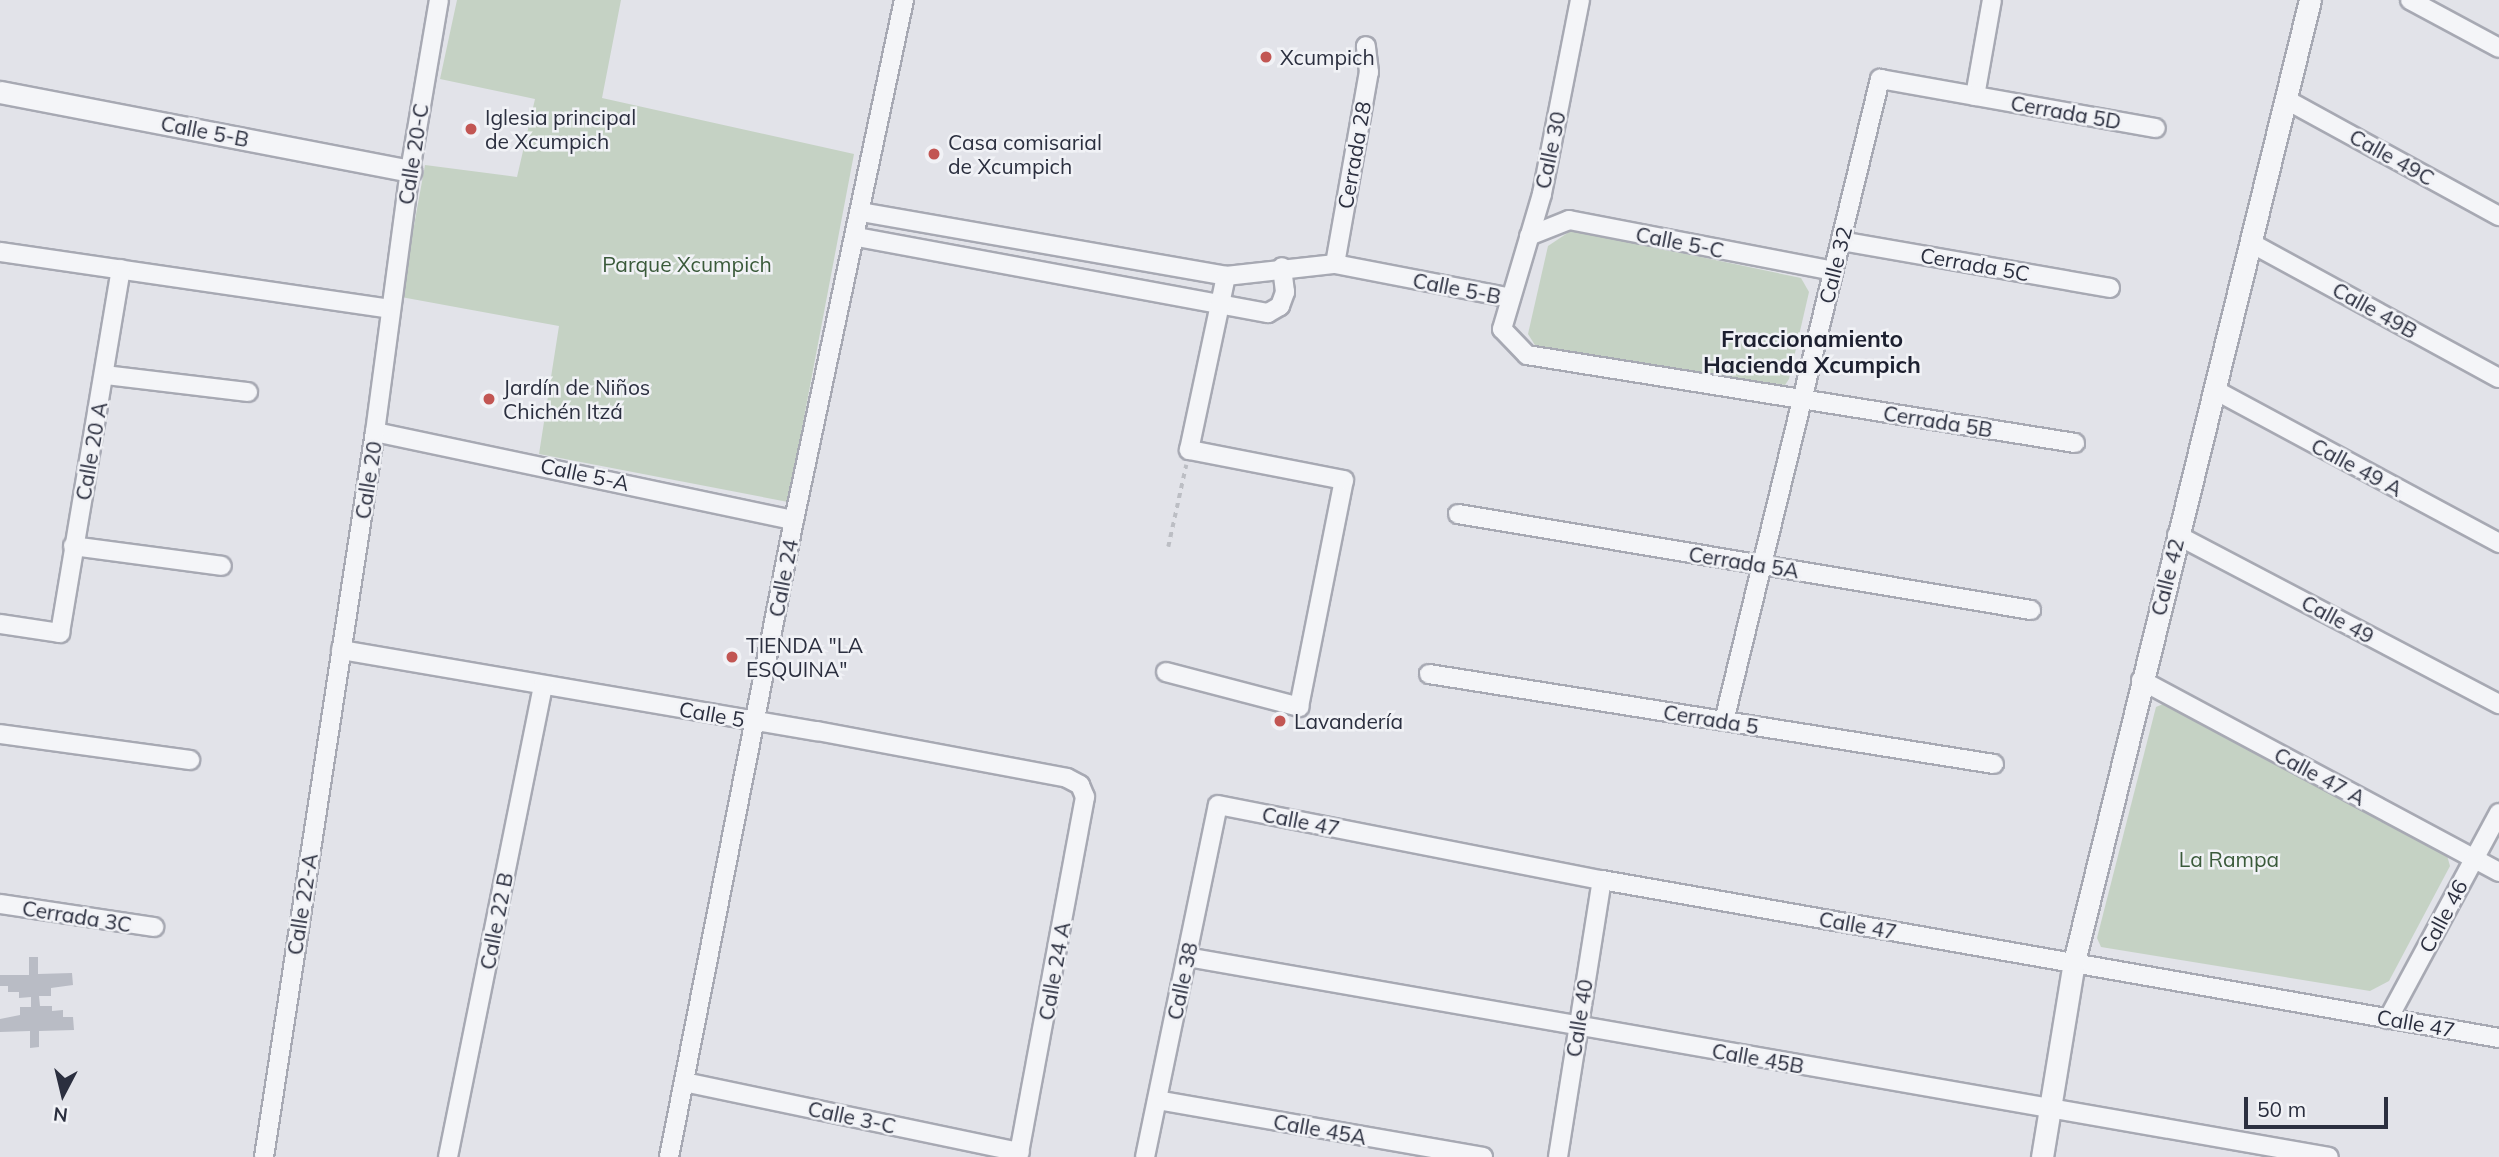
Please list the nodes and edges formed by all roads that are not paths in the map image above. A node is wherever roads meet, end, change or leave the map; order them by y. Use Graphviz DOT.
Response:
graph roads {
  1 [pos="439,0"];
  2 [pos="904,0"];
  3 [pos="1580,0"];
  4 [pos="1992,0"];
  5 [pos="2310,0"];
  6 [pos="2410,0"];
  7 [pos="1366,46"];
  8 [pos="2499,48"];
  9 [pos="0,92"];
  10 [pos="1975,96"];
  11 [pos="2285,99"];
  12 [pos="2156,128"];
  13 [pos="410,171"];
  14 [pos="861,212"];
  15 [pos="2499,216"];
  16 [pos="1529,236"];
  17 [pos="857,237"];
  18 [pos="1841,241"];
  19 [pos="2251,243"];
  20 [pos="0,252"];
  21 [pos="1335,264"];
  22 [pos="1282,267"];
  23 [pos="121,269"];
  24 [pos="1833,271"];
  25 [pos="1226,276"];
  26 [pos="2110,288"];
  27 [pos="1511,298"];
  28 [pos="1220,303"];
  29 [pos="390,309"];
  30 [pos="105,375"];
  31 [pos="2499,378"];
  32 [pos="2215,390"];
  33 [pos="248,392"];
  34 [pos="1802,400"];
  35 [pos="375,432"];
  36 [pos="2074,443"];
  37 [pos="1458,514"];
  38 [pos="794,520"];
  39 [pos="2177,535"];
  40 [pos="2499,544"];
  41 [pos="73,545"];
  42 [pos="1762,565"];
  43 [pos="222,566"];
  44 [pos="2031,610"];
  45 [pos="0,624"];
  46 [pos="341,650"];
  47 [pos="1166,672"];
  48 [pos="1429,674"];
  49 [pos="2141,680"];
  50 [pos="542,685"];
  51 [pos="2499,704"];
  52 [pos="755,721"];
  53 [pos="1724,721"];
  54 [pos="0,734"];
  55 [pos="190,760"];
  56 [pos="1994,764"];
  57 [pos="1080,785"];
  58 [pos="1218,805"];
  59 [pos="2499,813"];
  60 [pos="2474,859"];
  61 [pos="2499,872"];
  62 [pos="1602,880"];
  63 [pos="0,904"];
  64 [pos="153,928"];
  65 [pos="1187,957"];
  66 [pos="2074,962"];
  67 [pos="2388,1019"];
  68 [pos="1578,1026"];
  69 [pos="2499,1038"];
  70 [pos="684,1082"];
  71 [pos="1157,1100"];
  72 [pos="2049,1110"];
  73 [pos="1019,1154"];
  74 [pos="264,1157"];
  75 [pos="449,1157"];
  76 [pos="669,1157"];
  77 [pos="1145,1157"];
  78 [pos="1483,1157"];
  79 [pos="1558,1157"];
  80 [pos="2042,1157"];
  81 [pos="2329,1157"];
  1 -- 13 [label="street, Calle 20-C"];
  2 -- 14 [label="street, Calle 24"];
  3 -- 16 [label="street, Calle 30"];
  4 -- 10 [label="street"];
  5 -- 11 [label="street, Calle 42"];
  6 -- 8 [label="street"];
  7 -- 21 [label="street, Cerrada 28"];
  9 -- 13 [label="street, Calle 5-B"];
  10 -- 12 [label="street, Cerrada 5D"];
  10 -- 18 [label="street, Calle 32"];
  11 -- 15 [label="street, Calle 49C"];
  11 -- 19 [label="street, Calle 42"];
  13 -- 29 [label="street, Calle 20-C"];
  14 -- 17 [label="street, Calle 24"];
  14 -- 25 [label="street, Calle 5-B"];
  16 -- 24 [label="street, Calle 5-C"];
  16 -- 27 [label="street, Calle 30"];
  17 -- 28 [label="street"];
  17 -- 38 [label="street, Calle 24"];
  18 -- 24 [label="street, Calle 32"];
  18 -- 26 [label="street, Cerrada 5C"];
  19 -- 31 [label="street, Calle 49B"];
  19 -- 32 [label="street, Calle 42"];
  20 -- 23 [label="street"];
  21 -- 22 [label="street, Calle 5-B"];
  21 -- 27 [label="street, Calle 5-B"];
  22 -- 25 [label="street, Calle 5-B"];
  22 -- 28 [label="street"];
  23 -- 29 [label="street"];
  23 -- 30 [label="street, Calle 20 A"];
  24 -- 34 [label="street, Calle 32"];
  25 -- 28 [label="street"];
  27 -- 34 [label="street, Calle 5-B"];
  28 -- 47 [label="street"];
  29 -- 35 [label="street, Calle 20"];
  30 -- 33 [label="street"];
  30 -- 41 [label="street, Calle 20 A"];
  32 -- 39 [label="street, Calle 42"];
  32 -- 40 [label="street, Calle 49 A"];
  34 -- 36 [label="street, Cerrada 5B"];
  34 -- 42 [label="street, Calle 32"];
  35 -- 38 [label="street, Calle 5-A"];
  35 -- 46 [label="street, Calle 20"];
  37 -- 42 [label="street, Cerrada 5A"];
  38 -- 52 [label="street, Calle 24"];
  39 -- 49 [label="street, Calle 42"];
  39 -- 51 [label="street, Calle 49"];
  41 -- 43 [label="street"];
  41 -- 45 [label="street, Calle 20 A"];
  42 -- 44 [label="street, Cerrada 5A"];
  42 -- 53 [label="street, Calle 32"];
  46 -- 50 [label="street, Calle 5"];
  46 -- 74 [label="street, Calle 22-A"];
  48 -- 53 [label="street, Cerrada 5"];
  49 -- 60 [label="street, Calle 47 A"];
  49 -- 66 [label="street, Calle 42"];
  50 -- 52 [label="street, Calle 5"];
  50 -- 75 [label="street, Calle 22 B"];
  52 -- 57 [label="street, Calle 5"];
  52 -- 70 [label="street, Calle 24"];
  53 -- 56 [label="street, Cerrada 5"];
  54 -- 55 [label="street"];
  57 -- 73 [label="street, Calle 24 A"];
  58 -- 62 [label="street, Calle 47"];
  58 -- 65 [label="street, Calle 38"];
  59 -- 60 [label="street, Calle 46"];
  60 -- 61 [label="street, Calle 47 A"];
  60 -- 67 [label="street, Calle 46"];
  62 -- 66 [label="street, Calle 47"];
  62 -- 68 [label="street, Calle 40"];
  63 -- 64 [label="street, Cerrada 3C"];
  65 -- 68 [label="street, Calle 45B"];
  65 -- 71 [label="street, Calle 38"];
  66 -- 67 [label="street, Calle 47"];
  66 -- 72 [label="street, Calle 42"];
  67 -- 69 [label="street, Calle 47"];
  68 -- 72 [label="street, Calle 45B"];
  68 -- 79 [label="street, Calle 40"];
  70 -- 73 [label="street, Calle 3-C"];
  70 -- 76 [label="street, Calle 24"];
  71 -- 77 [label="street, Calle 38"];
  71 -- 78 [label="street, Calle 45A"];
  72 -- 80 [label="street, Calle 42"];
  72 -- 81 [label="street, Calle 45B"];
}
